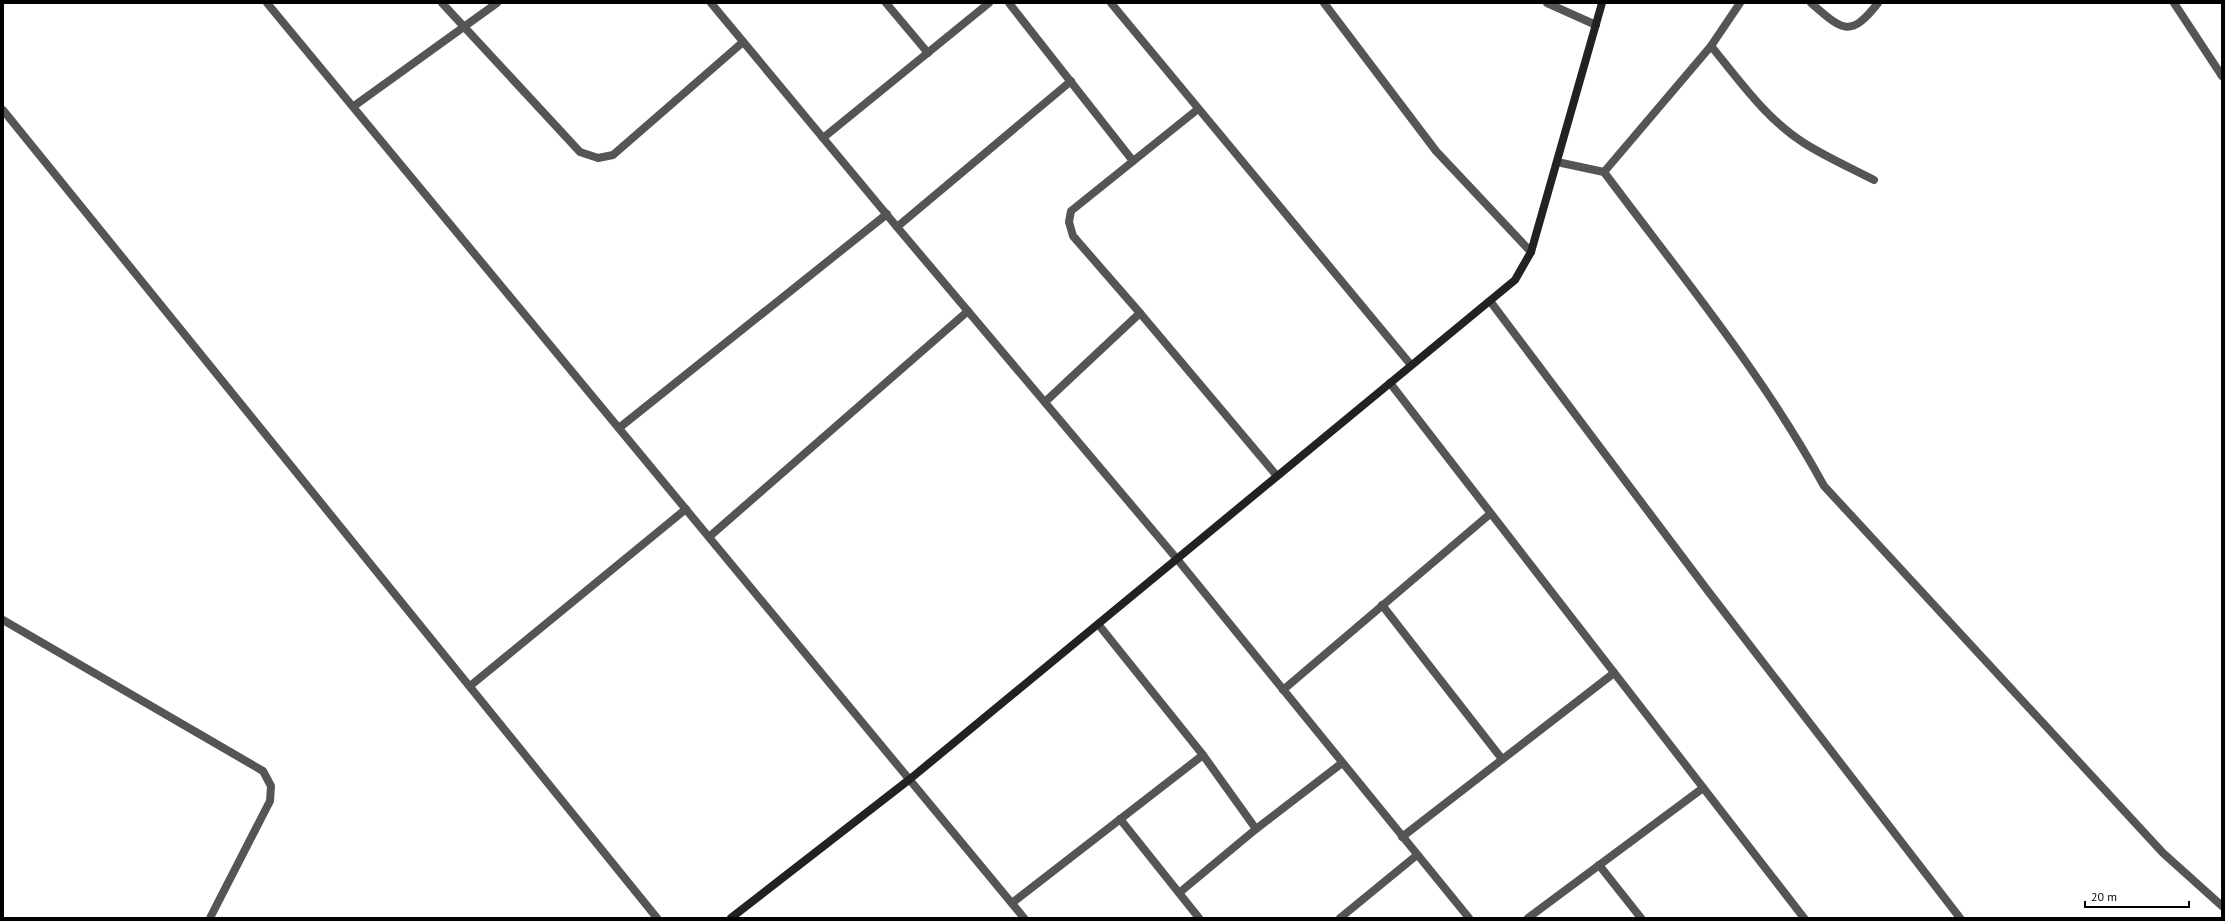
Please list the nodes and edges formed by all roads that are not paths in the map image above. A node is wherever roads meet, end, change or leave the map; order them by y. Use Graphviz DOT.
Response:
graph roads {
  1 [pos="267,3"];
  2 [pos="442,3"];
  3 [pos="497,3"];
  4 [pos="711,3"];
  5 [pos="886,3"];
  6 [pos="989,3"];
  7 [pos="1010,3"];
  8 [pos="1111,3"];
  9 [pos="1324,3"];
  10 [pos="1547,3"];
  11 [pos="1602,3"];
  12 [pos="1740,3"];
  13 [pos="1811,3"];
  14 [pos="1878,3"];
  15 [pos="2174,3"];
  16 [pos="1596,25"];
  17 [pos="465,28"];
  18 [pos="744,42"];
  19 [pos="1711,46"];
  20 [pos="928,53"];
  21 [pos="2222,76"];
  22 [pos="1070,81"];
  23 [pos="354,106"];
  24 [pos="1198,109"];
  25 [pos="3,110"];
  26 [pos="823,138"];
  27 [pos="1133,161"];
  28 [pos="1557,162"];
  29 [pos="1604,172"];
  30 [pos="1874,180"];
  31 [pos="886,214"];
  32 [pos="897,227"];
  33 [pos="1531,252"];
  34 [pos="1490,301"];
  35 [pos="968,311"];
  36 [pos="1140,313"];
  37 [pos="1411,365"];
  38 [pos="1390,383"];
  39 [pos="1045,402"];
  40 [pos="619,428"];
  41 [pos="1277,476"];
  42 [pos="686,509"];
  43 [pos="1490,514"];
  44 [pos="710,538"];
  45 [pos="1177,559"];
  46 [pos="1382,605"];
  47 [pos="3,620"];
  48 [pos="1098,624"];
  49 [pos="1614,673"];
  50 [pos="470,686"];
  51 [pos="1283,690"];
  52 [pos="1202,755"];
  53 [pos="1502,759"];
  54 [pos="1342,764"];
  55 [pos="910,779"];
  56 [pos="1703,788"];
  57 [pos="1120,820"];
  58 [pos="1256,829"];
  59 [pos="1402,837"];
  60 [pos="1417,855"];
  61 [pos="1599,865"];
  62 [pos="1179,893"];
  63 [pos="1012,903"];
  64 [pos="2222,906"];
  65 [pos="210,918"];
  66 [pos="657,918"];
  67 [pos="731,918"];
  68 [pos="1024,918"];
  69 [pos="1199,918"];
  70 [pos="1340,918"];
  71 [pos="1469,918"];
  72 [pos="1528,918"];
  73 [pos="1641,918"];
  74 [pos="1804,918"];
  75 [pos="1960,918"];
  1 -- 23 [label="street"];
  2 -- 17 [label="street"];
  3 -- 17 [label="street"];
  4 -- 18 [label="street"];
  5 -- 20 [label="street"];
  6 -- 20 [label="street"];
  7 -- 22 [label="street"];
  8 -- 24 [label="street"];
  9 -- 33 [label="street"];
  10 -- 16 [label="street"];
  11 -- 16 [label="street"];
  12 -- 19 [label="street"];
  13 -- 14 [label="street"];
  15 -- 21 [label="street"];
  16 -- 28 [label="street"];
  17 -- 18 [label="street"];
  17 -- 23 [label="street"];
  18 -- 26 [label="street"];
  19 -- 29 [label="street"];
  19 -- 30 [label="street"];
  20 -- 26 [label="street"];
  22 -- 27 [label="street"];
  22 -- 32 [label="street"];
  23 -- 40 [label="street"];
  24 -- 27 [label="street"];
  24 -- 37 [label="street"];
  25 -- 50 [label="street"];
  26 -- 31 [label="street"];
  27 -- 36 [label="street"];
  28 -- 29 [label="street"];
  28 -- 33 [label="street"];
  29 -- 64 [label="street"];
  31 -- 32 [label="street"];
  31 -- 40 [label="street"];
  32 -- 35 [label="street"];
  33 -- 34 [label="street"];
  34 -- 37 [label="street"];
  34 -- 75 [label="street"];
  35 -- 39 [label="street"];
  35 -- 44 [label="street"];
  36 -- 39 [label="street"];
  36 -- 41 [label="street"];
  37 -- 38 [label="street"];
  38 -- 41 [label="street"];
  38 -- 43 [label="street"];
  39 -- 45 [label="street"];
  40 -- 42 [label="street"];
  41 -- 45 [label="street"];
  42 -- 44 [label="street"];
  42 -- 50 [label="street"];
  43 -- 46 [label="street"];
  43 -- 49 [label="street"];
  44 -- 55 [label="street"];
  45 -- 48 [label="street"];
  45 -- 51 [label="street"];
  46 -- 51 [label="street"];
  46 -- 53 [label="street"];
  47 -- 65 [label="street"];
  48 -- 52 [label="street"];
  48 -- 55 [label="street"];
  49 -- 53 [label="street"];
  49 -- 56 [label="street"];
  50 -- 66 [label="street"];
  51 -- 54 [label="street"];
  52 -- 57 [label="street"];
  52 -- 58 [label="street"];
  53 -- 59 [label="street"];
  54 -- 58 [label="street"];
  54 -- 59 [label="street"];
  55 -- 63 [label="street"];
  55 -- 67 [label="street"];
  56 -- 61 [label="street"];
  56 -- 74 [label="street"];
  57 -- 62 [label="street"];
  57 -- 63 [label="street"];
  58 -- 62 [label="street"];
  59 -- 60 [label="street"];
  60 -- 70 [label="street"];
  60 -- 71 [label="street"];
  61 -- 72 [label="street"];
  61 -- 73 [label="street"];
  62 -- 69 [label="street"];
  63 -- 68 [label="street"];
}
